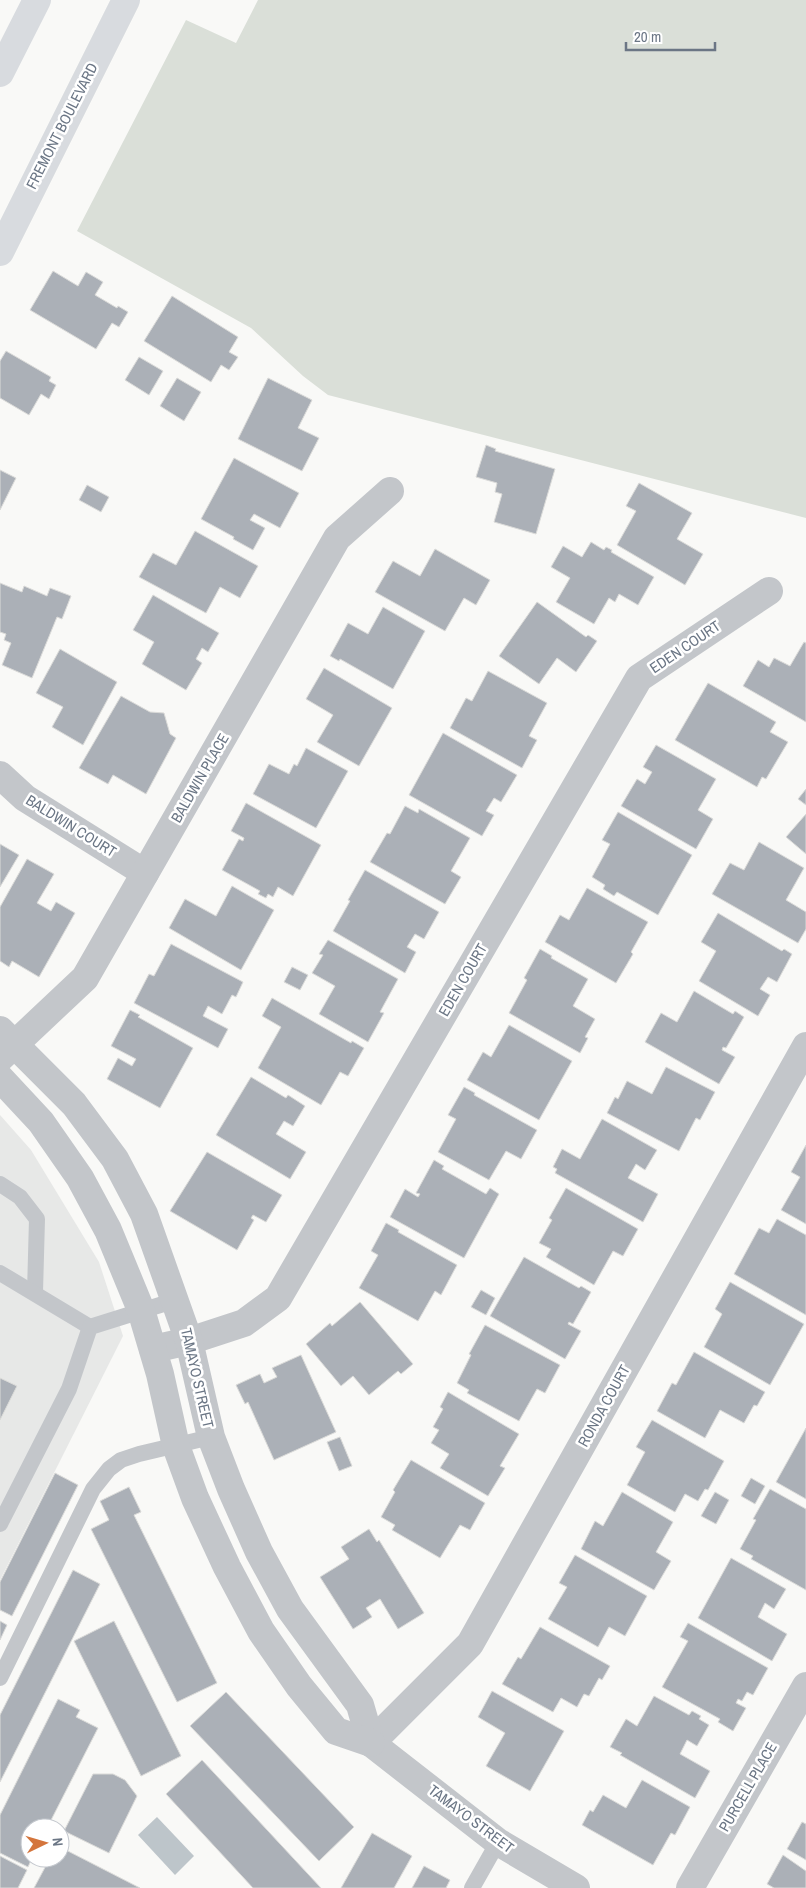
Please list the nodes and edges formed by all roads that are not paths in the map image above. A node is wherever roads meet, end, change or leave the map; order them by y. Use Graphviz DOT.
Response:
graph roads {
  1 [pos="37,0"];
  2 [pos="126,0"];
  3 [pos="0,73"];
  4 [pos="0,252"];
  5 [pos="390,491"];
  6 [pos="769,591"];
  7 [pos="0,774"];
  8 [pos="146,873"];
  9 [pos="5,1044"];
  10 [pos="806,1046"];
  11 [pos="0,1078"];
  12 [pos="0,1184"];
  13 [pos="0,1272"];
  14 [pos="35,1292"];
  15 [pos="176,1300"];
  16 [pos="141,1310"];
  17 [pos="90,1327"];
  18 [pos="189,1341"];
  19 [pos="152,1349"];
  20 [pos="211,1437"];
  21 [pos="176,1446"];
  22 [pos="0,1524"];
  23 [pos="0,1678"];
  24 [pos="806,1686"];
  25 [pos="371,1742"];
  26 [pos="498,1842"];
  27 [pos="472,1888"];
  28 [pos="576,1888"];
  29 [pos="690,1888"];
  1 -- 3 [label="main road"];
  2 -- 4 [label="main road, FREMONT BOULEVARD"];
  5 -- 8 [label="street, BALDWIN PLACE"];
  6 -- 18 [label="street, EDEN COURT"];
  7 -- 8 [label="street, BALDWIN COURT"];
  8 -- 9 [label="street, BALDWIN PLACE"];
  9 -- 15 [label="street, TAMAYO STREET"];
  10 -- 25 [label="street, RONDA COURT"];
  11 -- 16 [label="street, TAMAYO STREET"];
  12 -- 14 [label="lane"];
  13 -- 14 [label="lane"];
  14 -- 17 [label="lane"];
  15 -- 16 [label="lane"];
  15 -- 18 [label="street, TAMAYO STREET"];
  16 -- 17 [label="lane"];
  16 -- 19 [label="street, TAMAYO STREET"];
  17 -- 22 [label="lane"];
  18 -- 19 [label="street, EDEN COURT"];
  18 -- 20 [label="street, TAMAYO STREET"];
  19 -- 21 [label="street, TAMAYO STREET"];
  20 -- 21 [label="lane"];
  20 -- 25 [label="street, TAMAYO STREET"];
  21 -- 23 [label="lane"];
  21 -- 25 [label="street, TAMAYO STREET"];
  24 -- 29 [label="street, PURCELL PLACE"];
  25 -- 26 [label="street, TAMAYO STREET"];
  26 -- 27 [label="lane"];
  26 -- 28 [label="street, TAMAYO STREET"];
}
